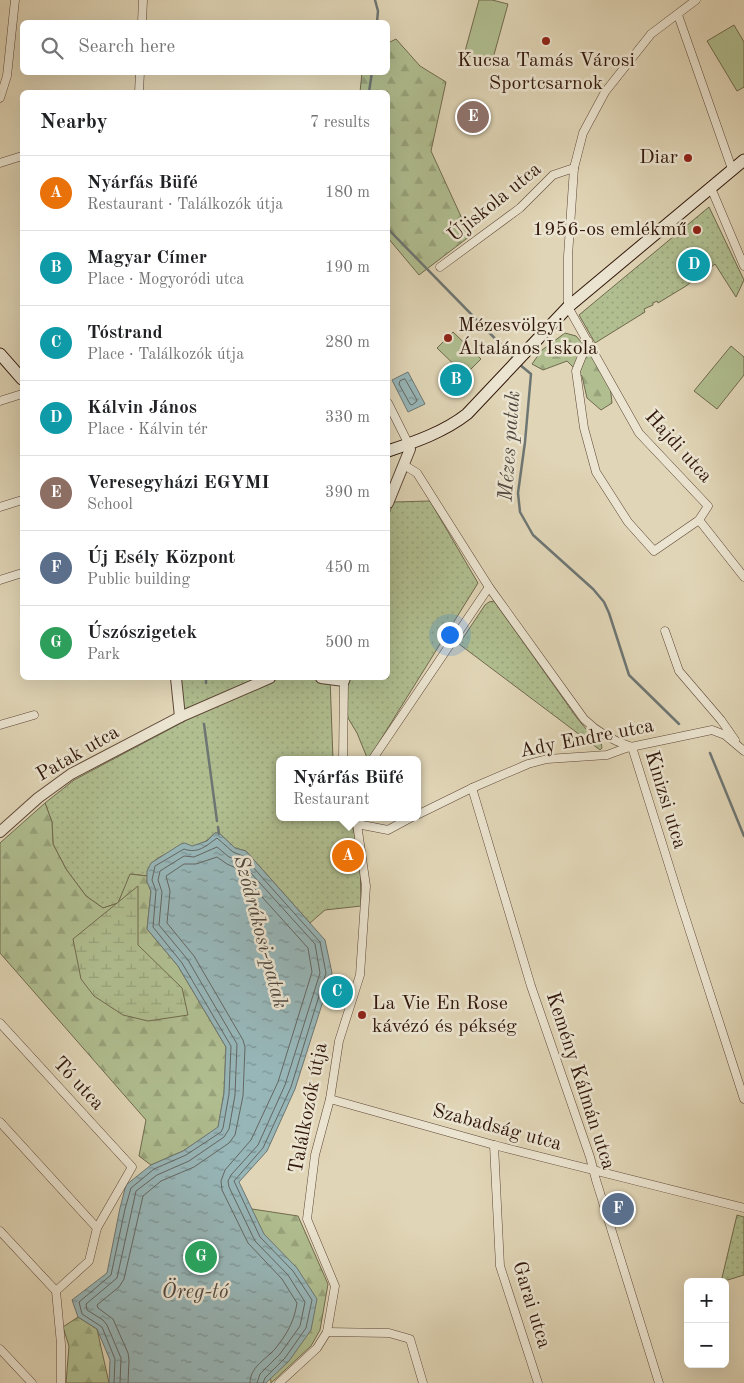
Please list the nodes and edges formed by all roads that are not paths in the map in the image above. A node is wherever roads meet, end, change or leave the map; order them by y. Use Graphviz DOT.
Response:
graph roads {
  1 [pos="15,0"];
  2 [pos="143,0"];
  3 [pos="696,0"];
  4 [pos="678,15"];
  5 [pos="142,20"];
  6 [pos="140,75"];
  7 [pos="139,90"];
  8 [pos="0,98"];
  9 [pos="20,157"];
  10 [pos="744,160"];
  11 [pos="0,163"];
  12 [pos="574,168"];
  13 [pos="732,169"];
  14 [pos="711,188"];
  15 [pos="744,266"];
  16 [pos="440,267"];
  17 [pos="568,307"];
  18 [pos="588,341"];
  19 [pos="0,354"];
  20 [pos="20,377"];
  21 [pos="20,395"];
  22 [pos="0,401"];
  23 [pos="390,407"];
  24 [pos="410,446"];
  25 [pos="390,451"];
  26 [pos="404,465"];
  27 [pos="390,498"];
  28 [pos="20,501"];
  29 [pos="0,507"];
  30 [pos="698,520"];
  31 [pos="20,574"];
  32 [pos="744,577"];
  33 [pos="0,580"];
  34 [pos="488,588"];
  35 [pos="665,631"];
  36 [pos="176,680"];
  37 [pos="266,680"];
  38 [pos="344,680"];
  39 [pos="34,714"];
  40 [pos="180,718"];
  41 [pos="0,725"];
  42 [pos="632,747"];
  43 [pos="743,750"];
  44 [pos="343,756"];
  45 [pos="375,756"];
  46 [pos="472,788"];
  47 [pos="421,813"];
  48 [pos="356,821"];
  49 [pos="405,821"];
  50 [pos="0,832"];
  51 [pos="0,1023"];
  52 [pos="744,1098"];
  53 [pos="330,1099"];
  54 [pos="0,1122"];
  55 [pos="494,1145"];
  56 [pos="593,1171"];
  57 [pos="744,1208"];
  58 [pos="97,1228"];
  59 [pos="0,1231"];
  60 [pos="56,1291"];
  61 [pos="327,1332"];
  62 [pos="0,1349"];
  63 [pos="32,1383"];
  64 [pos="61,1383"];
  65 [pos="279,1383"];
  66 [pos="423,1383"];
  67 [pos="538,1383"];
  68 [pos="659,1383"];
  1 -- 8 [label="street"];
  2 -- 5 [label="street"];
  3 -- 4 [label="street, Újiskola utca"];
  4 -- 12 [label="street, Újiskola utca"];
  4 -- 13 [label="street"];
  6 -- 7 [label="street"];
  9 -- 11 [label="street"];
  10 -- 13 [label="main road"];
  12 -- 16 [label="street, Újiskola utca"];
  12 -- 17 [label="street, Újiskola utca"];
  13 -- 14 [label="main road"];
  14 -- 15 [label="street"];
  14 -- 17 [label="main road"];
  17 -- 18 [label="street, Hajdi utca"];
  17 -- 24 [label="main road"];
  18 -- 30 [label="street, Hajdi utca"];
  18 -- 30 [label="street"];
  19 -- 20 [label="main road"];
  21 -- 22 [label="street"];
  23 -- 24 [label="street"];
  24 -- 25 [label="main road"];
  24 -- 26 [label="street"];
  26 -- 27 [label="street"];
  26 -- 34 [label="street, Kinizsi utca"];
  28 -- 29 [label="street"];
  30 -- 32 [label="street"];
  31 -- 33 [label="street"];
  34 -- 42 [label="street, Kinizsi utca"];
  34 -- 45 [label="street"];
  35 -- 43 [label="street"];
  36 -- 40 [label="street"];
  37 -- 40 [label="street, Patak utca"];
  38 -- 44 [label="street"];
  39 -- 41 [label="street"];
  40 -- 50 [label="street, Patak utca"];
  42 -- 43 [label="street, Ady Endre utca"];
  42 -- 46 [label="street, Ady Endre utca"];
  42 -- 52 [label="street, Kinizsi utca"];
  46 -- 47 [label="street, Ady Endre utca"];
  46 -- 56 [label="street, Kemény Kálmán utca"];
  48 -- 49 [label="street"];
  48 -- 53 [label="street, Találkozók útja"];
  51 -- 58 [label="street, Tó utca"];
  53 -- 55 [label="street, Szabadság utca"];
  53 -- 61 [label="street, Találkozók útja"];
  54 -- 58 [label="street"];
  55 -- 56 [label="street, Szabadság utca"];
  55 -- 67 [label="street, Garai utca"];
  56 -- 57 [label="street, Szabadság utca"];
  56 -- 68 [label="street, Kemény Kálmán utca"];
  58 -- 60 [label="street"];
  59 -- 60 [label="street"];
  60 -- 64 [label="street"];
  61 -- 65 [label="street, Találkozók útja"];
  61 -- 66 [label="street"];
  62 -- 63 [label="street"];
}
